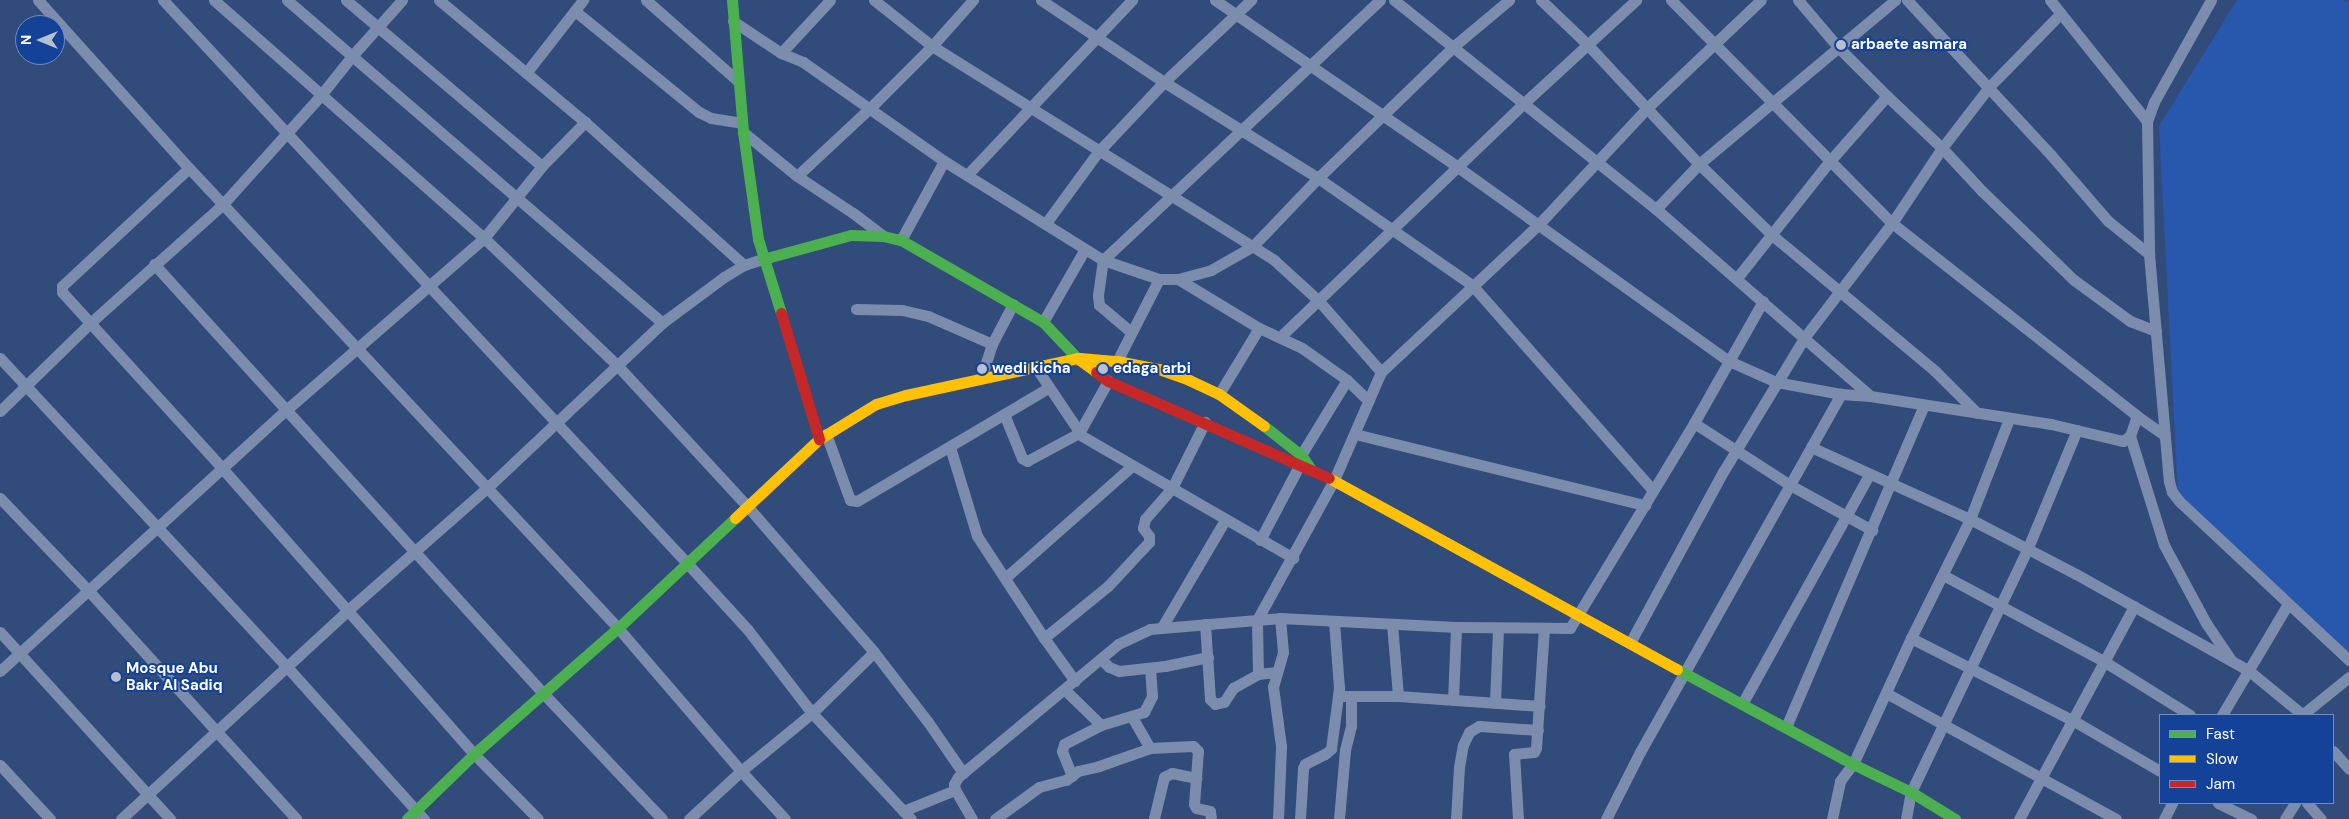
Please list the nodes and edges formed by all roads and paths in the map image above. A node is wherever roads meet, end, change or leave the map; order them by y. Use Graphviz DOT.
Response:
graph roads {
  1 [pos="38,0"];
  2 [pos="163,0"];
  3 [pos="214,0"];
  4 [pos="287,0"];
  5 [pos="346,0"];
  6 [pos="402,0"];
  7 [pos="439,0"];
  8 [pos="584,0"];
  9 [pos="646,0"];
  10 [pos="732,0"];
  11 [pos="830,0"];
  12 [pos="874,0"];
  13 [pos="973,0"];
  14 [pos="1041,0"];
  15 [pos="1132,0"];
  16 [pos="1215,0"];
  17 [pos="1251,0"];
  18 [pos="1380,0"];
  19 [pos="1394,0"];
  20 [pos="1509,0"];
  21 [pos="1541,0"];
  22 [pos="1636,0"];
  23 [pos="1671,0"];
  24 [pos="1761,0"];
  25 [pos="1798,0"];
  26 [pos="1895,0"];
  27 [pos="1907,0"];
  28 [pos="2050,0"];
  29 [pos="2211,0"];
  30 [pos="575,11"];
  31 [pos="2061,13"];
  32 [pos="1236,14"];
  33 [pos="733,21"];
  34 [pos="378,26"];
  35 [pos="1096,38"];
  36 [pos="1587,44"];
  37 [pos="1713,44"];
  38 [pos="932,46"];
  39 [pos="1454,46"];
  40 [pos="1838,47"];
  41 [pos="782,53"];
  42 [pos="352,56"];
  43 [pos="1308,65"];
  44 [pos="526,73"];
  45 [pos="738,81"];
  46 [pos="1164,82"];
  47 [pos="1989,87"];
  48 [pos="321,95"];
  49 [pos="1887,96"];
  50 [pos="1771,102"];
  51 [pos="1523,104"];
  52 [pos="1029,107"];
  53 [pos="870,108"];
  54 [pos="1647,108"];
  55 [pos="1383,115"];
  56 [pos="2147,121"];
  57 [pos="585,122"];
  58 [pos="742,128"];
  59 [pos="1241,130"];
  60 [pos="287,132"];
  61 [pos="1942,148"];
  62 [pos="1098,152"];
  63 [pos="1597,160"];
  64 [pos="944,161"];
  65 [pos="1830,162"];
  66 [pos="1699,164"];
  67 [pos="542,166"];
  68 [pos="189,168"];
  69 [pos="1459,168"];
  70 [pos="967,175"];
  71 [pos="797,176"];
  72 [pos="1318,178"];
  73 [pos="1172,197"];
  74 [pos="518,198"];
  75 [pos="223,204"];
  76 [pos="1656,209"];
  77 [pos="1892,223"];
  78 [pos="1046,224"];
  79 [pos="1538,225"];
  80 [pos="1393,228"];
  81 [pos="883,236"];
  82 [pos="1772,236"];
  83 [pos="484,238"];
  84 [pos="901,240"];
  85 [pos="1253,246"];
  86 [pos="1085,249"];
  87 [pos="2149,254"];
  88 [pos="763,259"];
  89 [pos="1103,260"];
  90 [pos="154,264"];
  91 [pos="744,265"];
  92 [pos="1178,278"];
  93 [pos="1737,278"];
  94 [pos="1159,279"];
  95 [pos="1472,285"];
  96 [pos="429,287"];
  97 [pos="1838,291"];
  98 [pos="1318,300"];
  99 [pos="1763,302"];
  100 [pos="1013,304"];
  101 [pos="856,309"];
  102 [pos="1043,322"];
  103 [pos="662,323"];
  104 [pos="89,324"];
  105 [pos="1259,328"];
  106 [pos="2156,331"];
  107 [pos="1131,332"];
  108 [pos="1280,337"];
  109 [pos="1804,338"];
  110 [pos="992,344"];
  111 [pos="358,349"];
  112 [pos="0,358"];
  113 [pos="1077,358"];
  114 [pos="1117,360"];
  115 [pos="1729,361"];
  116 [pos="616,364"];
  117 [pos="1035,366"];
  118 [pos="1381,372"];
  119 [pos="981,378"];
  120 [pos="1347,380"];
  121 [pos="1108,381"];
  122 [pos="1776,382"];
  123 [pos="26,387"];
  124 [pos="1048,388"];
  125 [pos="1219,394"];
  126 [pos="1841,394"];
  127 [pos="1870,396"];
  128 [pos="1369,401"];
  129 [pos="1924,405"];
  130 [pos="0,411"];
  131 [pos="285,411"];
  132 [pos="1977,413"];
  133 [pos="1004,414"];
  134 [pos="2137,416"];
  135 [pos="2009,419"];
  136 [pos="1205,422"];
  137 [pos="556,423"];
  138 [pos="1694,423"];
  139 [pos="2077,430"];
  140 [pos="1079,433"];
  141 [pos="1355,434"];
  142 [pos="2163,434"];
  143 [pos="2130,436"];
  144 [pos="822,437"];
  145 [pos="950,447"];
  146 [pos="1811,447"];
  147 [pos="1736,450"];
  148 [pos="1300,460"];
  149 [pos="1132,466"];
  150 [pos="222,468"];
  151 [pos="1869,475"];
  152 [pos="1334,480"];
  153 [pos="1790,485"];
  154 [pos="1891,485"];
  155 [pos="487,488"];
  156 [pos="1172,488"];
  157 [pos="1653,490"];
  158 [pos="0,498"];
  159 [pos="1645,505"];
  160 [pos="748,507"];
  161 [pos="1845,517"];
  162 [pos="1225,520"];
  163 [pos="1970,520"];
  164 [pos="156,527"];
  165 [pos="1872,530"];
  166 [pos="1260,540"];
  167 [pos="2027,550"];
  168 [pos="415,551"];
  169 [pos="1293,558"];
  170 [pos="686,562"];
  171 [pos="1943,575"];
  172 [pos="1005,578"];
  173 [pos="87,590"];
  174 [pos="2288,604"];
  175 [pos="2000,605"];
  176 [pos="2134,606"];
  177 [pos="348,610"];
  178 [pos="1578,614"];
  179 [pos="1280,618"];
  180 [pos="1257,620"];
  181 [pos="1334,621"];
  182 [pos="1205,624"];
  183 [pos="1392,624"];
  184 [pos="1162,627"];
  185 [pos="1456,627"];
  186 [pos="618,628"];
  187 [pos="1498,628"];
  188 [pos="1544,628"];
  189 [pos="0,632"];
  190 [pos="1044,638"];
  191 [pos="1911,638"];
  192 [pos="1630,643"];
  193 [pos="874,652"];
  194 [pos="20,653"];
  195 [pos="1208,658"];
  196 [pos="1101,659"];
  197 [pos="2349,660"];
  198 [pos="2232,661"];
  199 [pos="2105,662"];
  200 [pos="287,667"];
  201 [pos="1970,667"];
  202 [pos="1150,668"];
  203 [pos="2248,670"];
  204 [pos="0,671"];
  205 [pos="1276,672"];
  206 [pos="1684,673"];
  207 [pos="1258,674"];
  208 [pos="2349,677"];
  209 [pos="1075,681"];
  210 [pos="1065,690"];
  211 [pos="542,692"];
  212 [pos="1886,693"];
  213 [pos="1338,696"];
  214 [pos="1351,696"];
  215 [pos="1398,696"];
  216 [pos="1453,700"];
  217 [pos="1497,703"];
  218 [pos="1742,704"];
  219 [pos="1540,706"];
  220 [pos="812,713"];
  221 [pos="2188,714"];
  222 [pos="2223,714"];
  223 [pos="2302,714"];
  224 [pos="2304,714"];
  225 [pos="1132,716"];
  226 [pos="2074,721"];
  227 [pos="1943,725"];
  228 [pos="1101,726"];
  229 [pos="1497,726"];
  230 [pos="1786,727"];
  231 [pos="1538,730"];
  232 [pos="216,733"];
  233 [pos="1150,748"];
  234 [pos="1331,749"];
  235 [pos="1345,750"];
  236 [pos="2334,752"];
  237 [pos="474,754"];
  238 [pos="1852,764"];
  239 [pos="0,765"];
  240 [pos="2349,769"];
  241 [pos="741,771"];
  242 [pos="2159,771"];
  243 [pos="963,773"];
  244 [pos="1072,776"];
  245 [pos="1196,778"];
  246 [pos="2042,778"];
  247 [pos="955,790"];
  248 [pos="1911,792"];
  249 [pos="148,794"];
  250 [pos="2172,804"];
  251 [pos="2220,804"];
  252 [pos="2294,804"];
  253 [pos="2308,804"];
  254 [pos="420,815"];
  255 [pos="907,815"];
  256 [pos="1154,818"];
  257 [pos="50,819"];
  258 [pos="121,819"];
  259 [pos="170,819"];
  260 [pos="296,819"];
  261 [pos="407,819"];
  262 [pos="538,819"];
  263 [pos="662,819"];
  264 [pos="689,819"];
  265 [pos="785,819"];
  266 [pos="972,819"];
  267 [pos="995,819"];
  268 [pos="1211,819"];
  269 [pos="1278,819"];
  270 [pos="1300,819"];
  271 [pos="1339,819"];
  272 [pos="1456,819"];
  273 [pos="1518,819"];
  274 [pos="1606,819"];
  275 [pos="1832,819"];
  276 [pos="1906,819"];
  277 [pos="1955,819"];
  278 [pos="2019,819"];
  279 [pos="2116,819"];
  280 [pos="2164,819"];
  281 [pos="2251,819"];
  282 [pos="2285,819"];
  283 [pos="2322,819"];
  1 -- 68 [label="street"];
  2 -- 60 [label="street"];
  3 -- 48 [label="street"];
  4 -- 42 [label="street"];
  5 -- 34 [label="street"];
  6 -- 34 [label="street"];
  7 -- 44 [label="street"];
  8 -- 30 [label="street"];
  9 -- 45 [label="street"];
  10 -- 33 [label="street"];
  11 -- 41 [label="street"];
  12 -- 38 [label="street"];
  13 -- 38 [label="street"];
  14 -- 35 [label="street"];
  15 -- 35 [label="street"];
  16 -- 32 [label="street"];
  17 -- 32 [label="street"];
  18 -- 43 [label="street"];
  19 -- 39 [label="street"];
  20 -- 39 [label="street"];
  21 -- 36 [label="street"];
  22 -- 36 [label="street"];
  23 -- 37 [label="street"];
  24 -- 37 [label="street"];
  25 -- 40 [label="street"];
  26 -- 40 [label="street"];
  27 -- 47 [label="street"];
  28 -- 31 [label="street"];
  29 -- 56 [label="street"];
  30 -- 44 [label="street"];
  30 -- 58 [label="street"];
  31 -- 47 [label="street"];
  31 -- 56 [label="street"];
  32 -- 43 [label="street"];
  32 -- 46 [label="street"];
  33 -- 41 [label="street"];
  33 -- 45 [label="street"];
  34 -- 42 [label="street"];
  34 -- 67 [label="street"];
  35 -- 46 [label="street"];
  35 -- 52 [label="street"];
  36 -- 51 [label="street"];
  36 -- 54 [label="street"];
  37 -- 50 [label="street"];
  37 -- 54 [label="street"];
  38 -- 52 [label="street"];
  38 -- 53 [label="street"];
  39 -- 51 [label="street"];
  39 -- 55 [label="street"];
  40 -- 49 [label="street"];
  40 -- 50 [label="street"];
  41 -- 53 [label="street"];
  42 -- 48 [label="street"];
  42 -- 74 [label="street"];
  43 -- 55 [label="street"];
  43 -- 59 [label="street"];
  44 -- 57 [label="street"];
  45 -- 58 [label="street"];
  46 -- 59 [label="street"];
  46 -- 62 [label="street"];
  47 -- 61 [label="street"];
  47 -- 87 [label="street"];
  48 -- 60 [label="street"];
  48 -- 83 [label="street"];
  49 -- 61 [label="street"];
  49 -- 65 [label="street"];
  50 -- 65 [label="street"];
  50 -- 66 [label="street"];
  51 -- 63 [label="street"];
  51 -- 69 [label="street"];
  52 -- 62 [label="street"];
  52 -- 70 [label="street"];
  53 -- 64 [label="street"];
  53 -- 71 [label="street"];
  54 -- 63 [label="street"];
  54 -- 66 [label="street"];
  55 -- 69 [label="street"];
  55 -- 72 [label="street"];
  56 -- 87 [label="street"];
  57 -- 67 [label="street"];
  57 -- 91 [label="street"];
  58 -- 71 [label="street"];
  58 -- 88 [label="street"];
  59 -- 72 [label="street"];
  59 -- 73 [label="street"];
  60 -- 75 [label="street"];
  60 -- 96 [label="street"];
  61 -- 77 [label="street"];
  61 -- 106 [label="street"];
  62 -- 73 [label="street"];
  62 -- 78 [label="street"];
  63 -- 76 [label="street"];
  63 -- 79 [label="street"];
  64 -- 70 [label="street"];
  64 -- 84 [label="street"];
  65 -- 77 [label="street"];
  65 -- 82 [label="street"];
  66 -- 76 [label="street"];
  66 -- 82 [label="street"];
  67 -- 74 [label="street"];
  68 -- 75 [label="street"];
  68 -- 104 [label="street"];
  69 -- 79 [label="street"];
  69 -- 80 [label="street"];
  70 -- 78 [label="street"];
  71 -- 81 [label="street"];
  72 -- 80 [label="street"];
  72 -- 85 [label="street"];
  73 -- 85 [label="street"];
  73 -- 89 [label="street"];
  74 -- 83 [label="street"];
  74 -- 103 [label="street"];
  75 -- 90 [label="street"];
  75 -- 111 [label="street"];
  76 -- 93 [label="street"];
  77 -- 97 [label="street"];
  77 -- 134 [label="street"];
  78 -- 86 [label="street"];
  79 -- 95 [label="street"];
  79 -- 115 [label="street"];
  80 -- 95 [label="street"];
  80 -- 98 [label="street"];
  81 -- 84 [label="street"];
  81 -- 88 [label="street"];
  82 -- 93 [label="street"];
  82 -- 97 [label="street"];
  83 -- 96 [label="street"];
  83 -- 116 [label="street"];
  84 -- 100 [label="street"];
  85 -- 92 [label="street"];
  85 -- 98 [label="street"];
  86 -- 89 [label="street"];
  86 -- 102 [label="street"];
  87 -- 106 [label="street"];
  88 -- 91 [label="street"];
  88 -- 144 [label="street"];
  89 -- 94 [label="street"];
  89 -- 107 [label="street"];
  90 -- 104 [label="street"];
  90 -- 131 [label="street"];
  91 -- 103 [label="street"];
  92 -- 94 [label="street"];
  92 -- 105 [label="street"];
  93 -- 99 [label="street"];
  94 -- 107 [label="street"];
  95 -- 118 [label="street"];
  95 -- 157 [label="street"];
  96 -- 111 [label="street"];
  96 -- 137 [label="street"];
  97 -- 109 [label="street"];
  97 -- 132 [label="street"];
  98 -- 108 [label="street"];
  98 -- 118 [label="street"];
  99 -- 109 [label="street"];
  99 -- 115 [label="street"];
  100 -- 102 [label="street"];
  100 -- 110 [label="street"];
  101 -- 110 [label="street"];
  102 -- 113 [label="street"];
  103 -- 116 [label="street"];
  104 -- 123 [label="street"];
  104 -- 150 [label="street"];
  105 -- 108 [label="street"];
  105 -- 125 [label="street"];
  106 -- 142 [label="street"];
  107 -- 114 [label="street"];
  108 -- 120 [label="street"];
  109 -- 122 [label="street"];
  109 -- 127 [label="street"];
  110 -- 119 [label="street"];
  111 -- 131 [label="street"];
  111 -- 155 [label="street"];
  112 -- 123 [label="street"];
  113 -- 114 [label="street"];
  113 -- 117 [label="street"];
  113 -- 121 [label="street"];
  114 -- 125 [label="street"];
  115 -- 122 [label="street"];
  115 -- 138 [label="street"];
  116 -- 137 [label="street"];
  116 -- 160 [label="street"];
  117 -- 119 [label="street"];
  117 -- 124 [label="street"];
  118 -- 128 [label="street"];
  119 -- 144 [label="street"];
  120 -- 128 [label="street"];
  120 -- 148 [label="street"];
  121 -- 136 [label="street"];
  121 -- 140 [label="street"];
  122 -- 126 [label="street"];
  122 -- 147 [label="street"];
  123 -- 130 [label="street"];
  123 -- 164 [label="street"];
  124 -- 133 [label="street"];
  124 -- 140 [label="street"];
  125 -- 148 [label="street"];
  126 -- 127 [label="street"];
  126 -- 146 [label="street"];
  127 -- 129 [label="street"];
  128 -- 141 [label="street"];
  129 -- 132 [label="street"];
  129 -- 154 [label="street"];
  131 -- 150 [label="street"];
  131 -- 168 [label="street"];
  132 -- 135 [label="street"];
  133 -- 140 [label="street"];
  133 -- 145 [label="street"];
  134 -- 142 [label="street"];
  134 -- 143 [label="street"];
  135 -- 139 [label="street"];
  135 -- 163 [label="street"];
  136 -- 148 [label="street"];
  136 -- 156 [label="street"];
  137 -- 155 [label="street"];
  137 -- 170 [label="street"];
  138 -- 147 [label="street"];
  138 -- 157 [label="street"];
  139 -- 143 [label="street"];
  139 -- 167 [label="street"];
  140 -- 149 [label="street"];
  141 -- 152 [label="street"];
  141 -- 159 [label="street"];
  142 -- 174 [label="street"];
  143 -- 198 [label="street"];
  144 -- 145 [label="street"];
  144 -- 160 [label="street"];
  145 -- 172 [label="street"];
  146 -- 151 [label="street"];
  146 -- 153 [label="street"];
  147 -- 153 [label="street"];
  147 -- 192 [label="street"];
  148 -- 152 [label="street"];
  148 -- 166 [label="street"];
  149 -- 156 [label="street"];
  149 -- 172 [label="street"];
  150 -- 164 [label="street"];
  150 -- 177 [label="street"];
  151 -- 154 [label="street"];
  151 -- 161 [label="street"];
  152 -- 169 [label="street"];
  152 -- 178 [label="street"];
  153 -- 161 [label="street"];
  153 -- 206 [label="street"];
  154 -- 163 [label="street"];
  154 -- 165 [label="street"];
  155 -- 168 [label="street"];
  155 -- 186 [label="street"];
  156 -- 162 [label="street"];
  156 -- 190 [label="street"];
  157 -- 159 [label="street"];
  158 -- 173 [label="street"];
  159 -- 178 [label="street"];
  160 -- 170 [label="street"];
  160 -- 193 [label="street"];
  161 -- 165 [label="street"];
  161 -- 218 [label="street"];
  162 -- 166 [label="street"];
  162 -- 184 [label="street"];
  163 -- 167 [label="street"];
  163 -- 171 [label="street"];
  164 -- 173 [label="street"];
  164 -- 200 [label="street"];
  165 -- 230 [label="street"];
  166 -- 169 [label="street"];
  167 -- 175 [label="street"];
  167 -- 176 [label="street"];
  168 -- 177 [label="street"];
  168 -- 211 [label="street"];
  169 -- 180 [label="street"];
  170 -- 186 [label="street"];
  170 -- 220 [label="street"];
  171 -- 175 [label="street"];
  171 -- 191 [label="street"];
  172 -- 190 [label="street"];
  173 -- 194 [label="street"];
  173 -- 232 [label="street"];
  174 -- 197 [label="street"];
  174 -- 203 [label="street"];
  175 -- 199 [label="street"];
  175 -- 201 [label="street"];
  176 -- 198 [label="street"];
  176 -- 199 [label="street"];
  177 -- 200 [label="street"];
  177 -- 237 [label="street"];
  178 -- 188 [label="street"];
  178 -- 192 [label="street"];
  179 -- 180 [label="street"];
  179 -- 181 [label="street"];
  179 -- 205 [label="street"];
  180 -- 182 [label="street"];
  180 -- 207 [label="street"];
  181 -- 183 [label="street"];
  181 -- 213 [label="street"];
  182 -- 184 [label="street"];
  182 -- 195 [label="street"];
  183 -- 185 [label="street"];
  183 -- 215 [label="street"];
  184 -- 196 [label="street"];
  185 -- 187 [label="street"];
  185 -- 216 [label="street"];
  186 -- 211 [label="street"];
  186 -- 241 [label="street"];
  187 -- 188 [label="street"];
  187 -- 217 [label="street"];
  188 -- 219 [label="street"];
  189 -- 194 [label="street"];
  190 -- 209 [label="street"];
  191 -- 201 [label="street"];
  191 -- 212 [label="street"];
  192 -- 206 [label="street"];
  193 -- 220 [label="street"];
  193 -- 243 [label="street"];
  194 -- 204 [label="street"];
  194 -- 249 [label="street"];
  195 -- 202 [label="street"];
  195 -- 207 [label="street"];
  196 -- 202 [label="street"];
  196 -- 209 [label="street"];
  198 -- 203 [label="street"];
  199 -- 221 [label="street"];
  199 -- 226 [label="street"];
  200 -- 232 [label="street"];
  200 -- 254 [label="street"];
  201 -- 226 [label="street"];
  201 -- 227 [label="street"];
  202 -- 225 [label="street"];
  203 -- 222 [label="street"];
  203 -- 223 [label="street"];
  205 -- 207 [label="street"];
  205 -- 269 [label="street"];
  206 -- 218 [label="street"];
  206 -- 274 [label="street"];
  208 -- 224 [label="street"];
  209 -- 210 [label="street"];
  210 -- 228 [label="street"];
  210 -- 243 [label="street"];
  211 -- 237 [label="street"];
  211 -- 263 [label="street"];
  212 -- 227 [label="street"];
  212 -- 238 [label="street"];
  213 -- 214 [label="street"];
  213 -- 234 [label="street"];
  214 -- 215 [label="street"];
  214 -- 235 [label="street"];
  215 -- 216 [label="street"];
  216 -- 217 [label="street"];
  217 -- 219 [label="street"];
  217 -- 229 [label="street"];
  218 -- 230 [label="street"];
  219 -- 231 [label="street"];
  220 -- 241 [label="street"];
  220 -- 255 [label="street"];
  225 -- 228 [label="street"];
  225 -- 233 [label="street"];
  226 -- 242 [label="street"];
  226 -- 246 [label="street"];
  227 -- 246 [label="street"];
  227 -- 248 [label="street"];
  228 -- 244 [label="street"];
  229 -- 231 [label="street"];
  229 -- 272 [label="street"];
  230 -- 238 [label="street"];
  231 -- 273 [label="street"];
  232 -- 249 [label="street"];
  232 -- 260 [label="street"];
  233 -- 244 [label="street"];
  233 -- 245 [label="street"];
  234 -- 235 [label="street"];
  234 -- 270 [label="street"];
  235 -- 271 [label="street"];
  236 -- 240 [label="street"];
  237 -- 254 [label="street"];
  237 -- 262 [label="street"];
  238 -- 248 [label="street"];
  238 -- 275 [label="street"];
  239 -- 257 [label="street"];
  241 -- 264 [label="street"];
  241 -- 265 [label="street"];
  243 -- 247 [label="street"];
  244 -- 267 [label="street"];
  245 -- 256 [label="street"];
  245 -- 268 [label="street"];
  246 -- 278 [label="street"];
  246 -- 279 [label="street"];
  247 -- 255 [label="street"];
  247 -- 266 [label="street"];
  248 -- 276 [label="street"];
  248 -- 277 [label="street"];
  249 -- 258 [label="street"];
  249 -- 259 [label="street"];
  250 -- 280 [label="street"];
  251 -- 281 [label="street"];
  252 -- 282 [label="street"];
  253 -- 283 [label="street"];
  254 -- 261 [label="street"];
}
